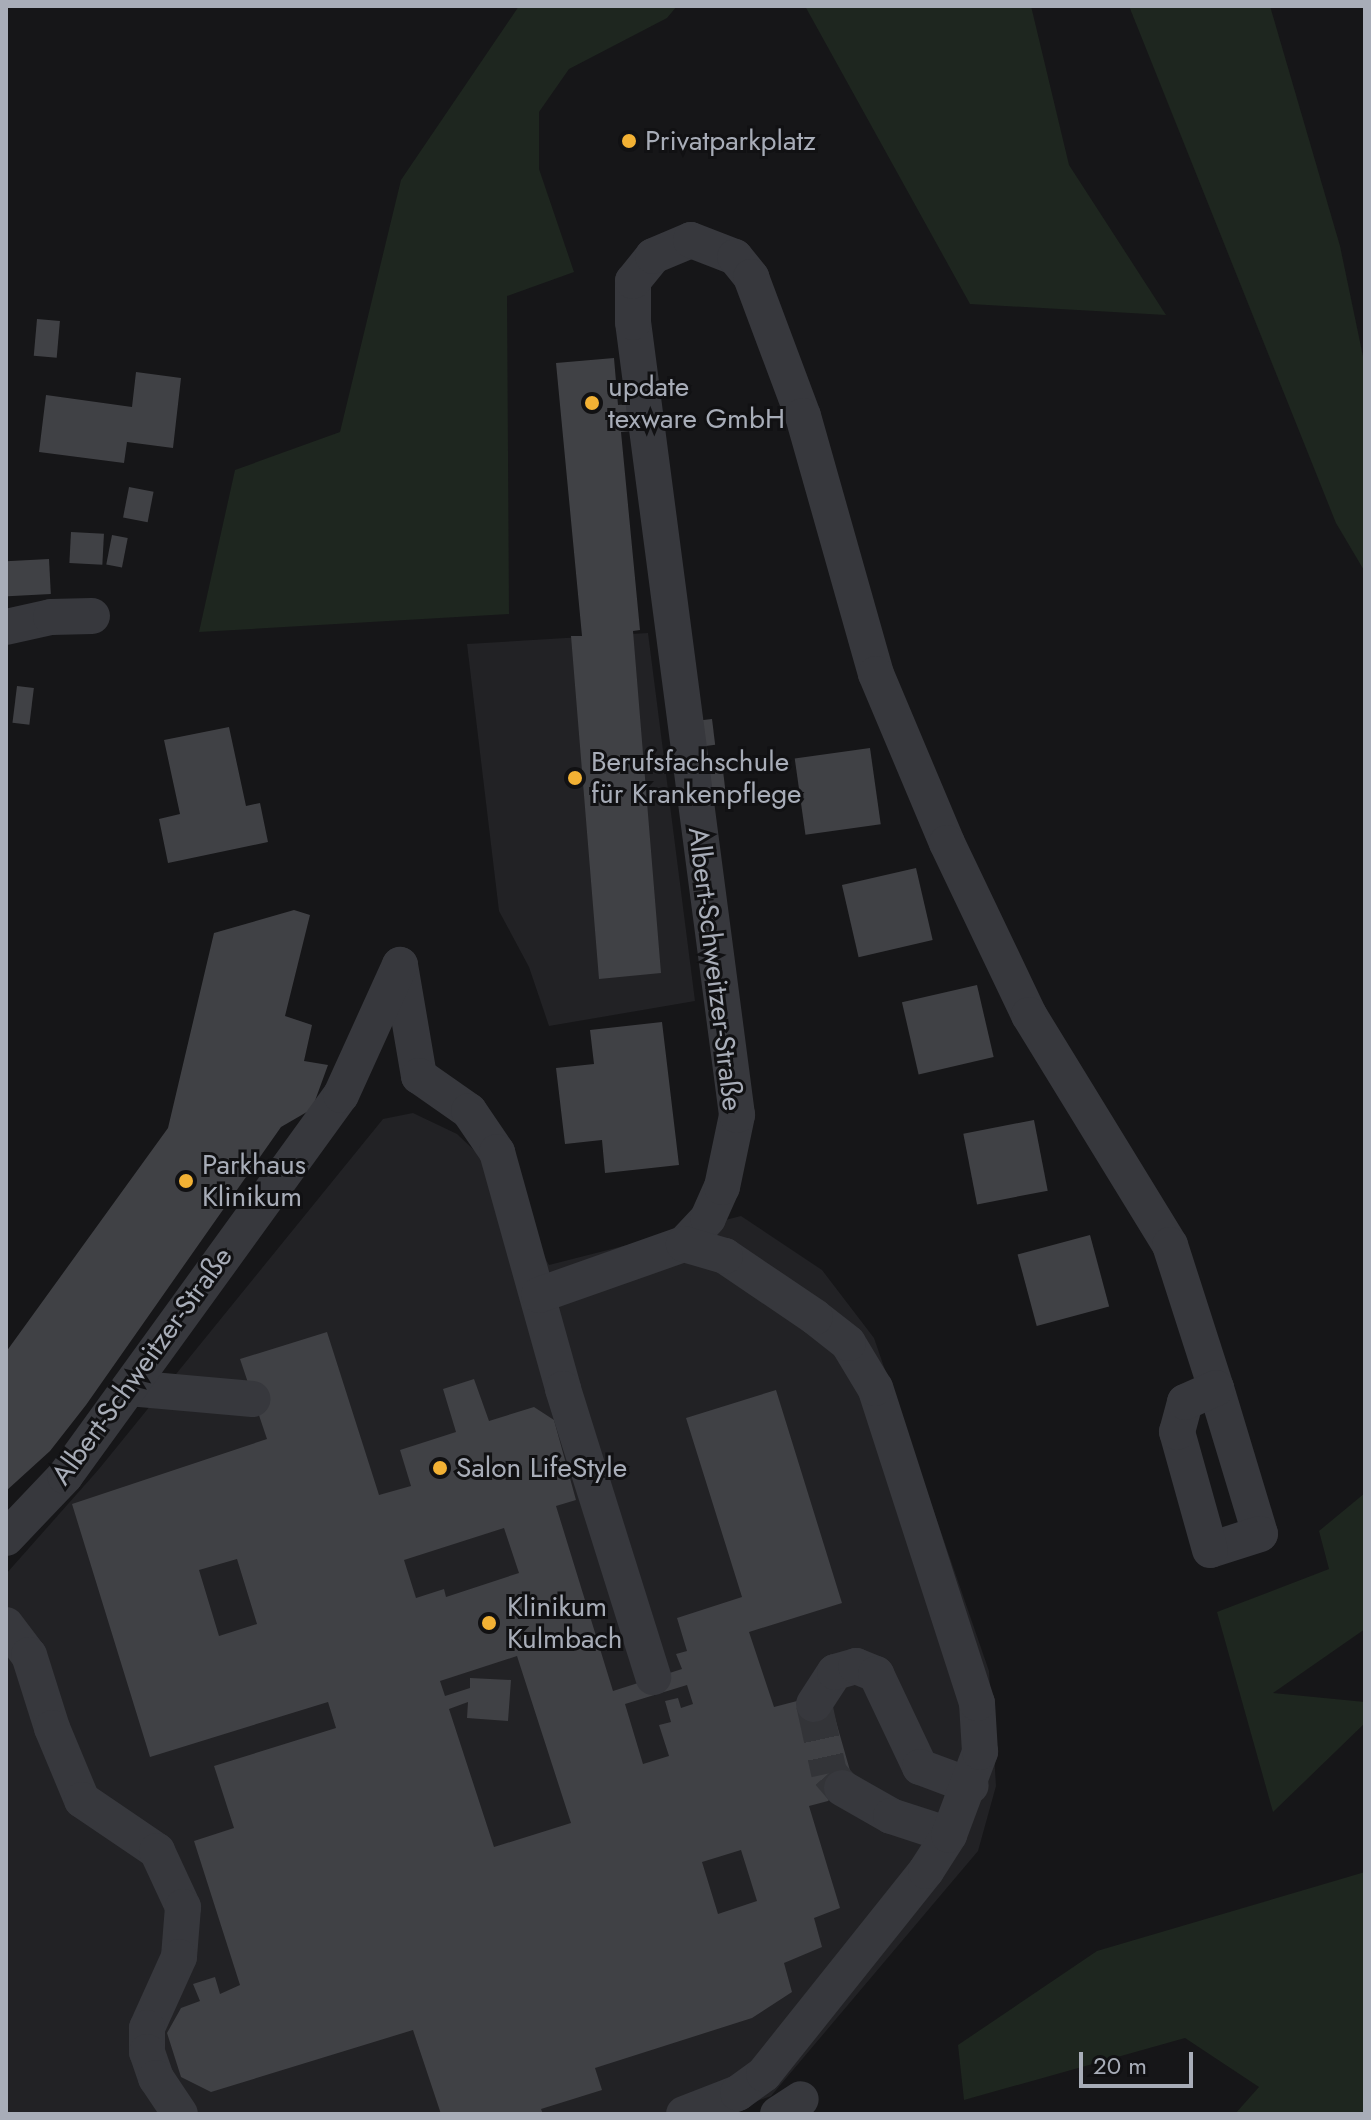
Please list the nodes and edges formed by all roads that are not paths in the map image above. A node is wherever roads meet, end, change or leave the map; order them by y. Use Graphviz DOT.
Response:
graph roads {
  1 [pos="92,616"];
  2 [pos="6,627"];
  3 [pos="684,1244"];
  4 [pos="539,1295"];
  5 [pos="129,1388"];
  6 [pos="1216,1388"];
  7 [pos="253,1399"];
  8 [pos="6,1538"];
  9 [pos="6,1625"];
  10 [pos="653,1677"];
  11 [pos="814,1704"];
  12 [pos="971,1786"];
  13 [pos="842,1788"];
  14 [pos="949,1835"];
  15 [pos="180,2114"];
  16 [pos="684,2114"];
  1 -- 2 [label="street"];
  3 -- 4 [label="street"];
  3 -- 6 [label="street, Albert-Schweitzer-Straße"];
  3 -- 12 [label="street"];
  4 -- 5 [label="street, Albert-Schweitzer-Straße"];
  4 -- 10 [label="street"];
  5 -- 7 [label="street"];
  5 -- 8 [label="street, Albert-Schweitzer-Straße"];
  9 -- 15 [label="street"];
  11 -- 12 [label="street"];
  12 -- 14 [label="street"];
  13 -- 14 [label="street"];
  14 -- 16 [label="street"];
}
